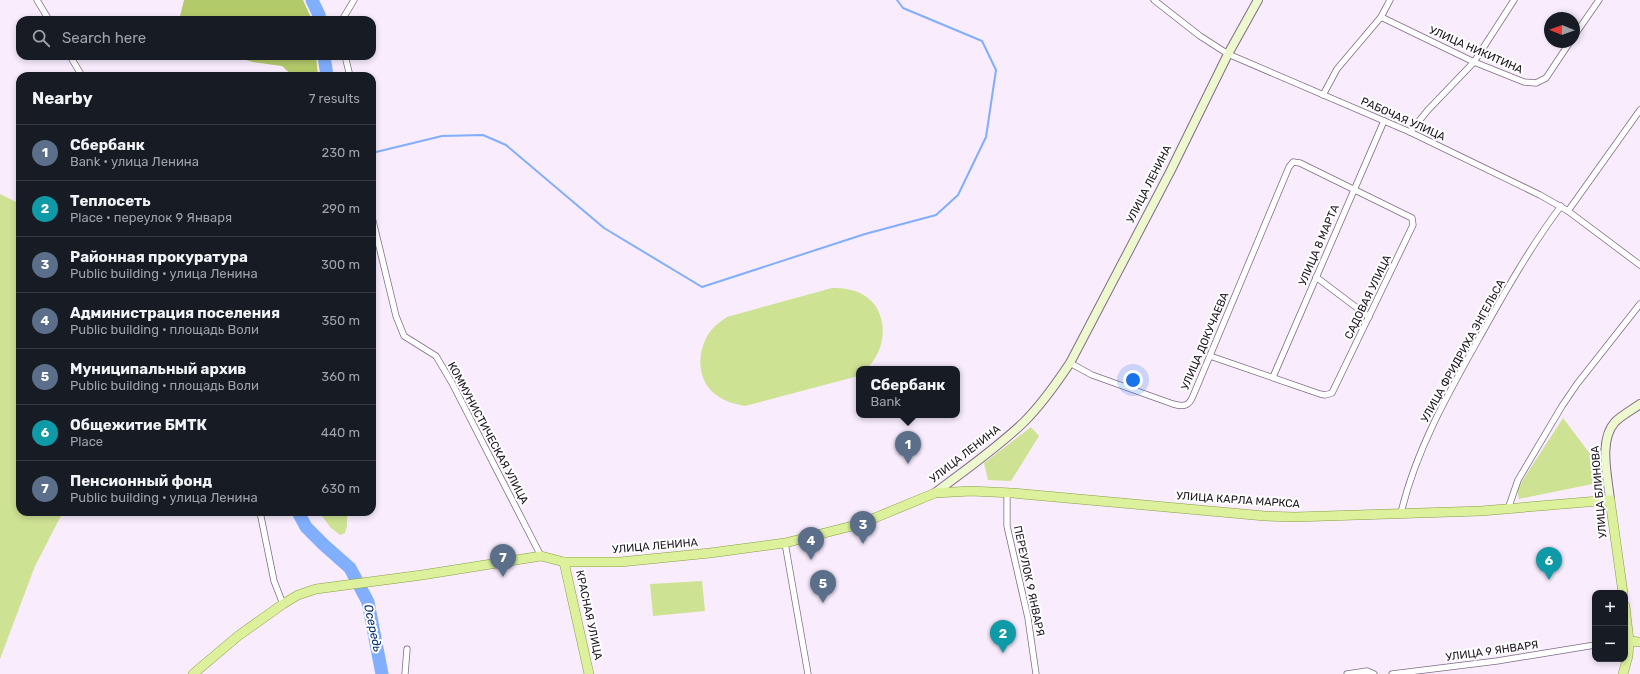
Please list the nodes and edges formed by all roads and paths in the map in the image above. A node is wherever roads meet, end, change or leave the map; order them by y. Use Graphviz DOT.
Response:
graph roads {
  1 [pos="37,0"];
  2 [pos="354,0"];
  3 [pos="1154,0"];
  4 [pos="1258,0"];
  5 [pos="1390,0"];
  6 [pos="1514,0"];
  7 [pos="1599,0"];
  8 [pos="47,16"];
  9 [pos="344,16"];
  10 [pos="1381,17"];
  11 [pos="1580,27"];
  12 [pos="1566,48"];
  13 [pos="1228,54"];
  14 [pos="72,60"];
  15 [pos="346,60"];
  16 [pos="1474,62"];
  17 [pos="80,72"];
  18 [pos="349,72"];
  19 [pos="1322,95"];
  20 [pos="1640,110"];
  21 [pos="1384,121"];
  22 [pos="1410,132"];
  23 [pos="1289,167"];
  24 [pos="1354,189"];
  25 [pos="1561,206"];
  26 [pos="1568,211"];
  27 [pos="376,234"];
  28 [pos="1640,264"];
  29 [pos="1316,277"];
  30 [pos="1640,304"];
  31 [pos="1369,317"];
  32 [pos="1210,356"];
  33 [pos="1070,363"];
  34 [pos="1273,377"];
  35 [pos="1640,404"];
  36 [pos="935,493"];
  37 [pos="1007,493"];
  38 [pos="1610,500"];
  39 [pos="1508,509"];
  40 [pos="1400,513"];
  41 [pos="261,516"];
  42 [pos="785,543"];
  43 [pos="541,556"];
  44 [pos="564,562"];
  45 [pos="1623,590"];
  46 [pos="284,604"];
  47 [pos="1628,641"];
  48 [pos="1640,642"];
  49 [pos="1592,645"];
  50 [pos="407,649"];
  51 [pos="1626,662"];
  52 [pos="193,674"];
  53 [pos="405,674"];
  54 [pos="589,674"];
  55 [pos="808,674"];
  56 [pos="1036,674"];
  57 [pos="1348,674"];
  58 [pos="1374,674"];
  59 [pos="1392,674"];
  60 [pos="1623,674"];
  1 -- 8 [label="street"];
  2 -- 9 [label="street"];
  3 -- 13 [label="street, РАБОЧАЯ УЛИЦА"];
  4 -- 13 [label="street, УЛИЦА ЛЕНИНА"];
  5 -- 10 [label="street"];
  6 -- 16 [label="street"];
  7 -- 11 [label="street"];
  10 -- 16 [label="street, УЛИЦА НИКИТИНА"];
  10 -- 19 [label="street"];
  12 -- 16 [label="street, УЛИЦА НИКИТИНА"];
  13 -- 19 [label="street, РАБОЧАЯ УЛИЦА"];
  13 -- 33 [label="street, УЛИЦА ЛЕНИНА"];
  14 -- 17 [label="street"];
  15 -- 18 [label="street"];
  16 -- 22 [label="street"];
  19 -- 21 [label="street, РАБОЧАЯ УЛИЦА"];
  20 -- 26 [label="street"];
  21 -- 22 [label="street, РАБОЧАЯ УЛИЦА"];
  21 -- 24 [label="street, УЛИЦА 8 МАРТА"];
  22 -- 25 [label="street, РАБОЧАЯ УЛИЦА"];
  23 -- 24 [label="street, САДОВАЯ УЛИЦА"];
  23 -- 32 [label="street, УЛИЦА ДОКУЧАЕВА"];
  24 -- 29 [label="street, УЛИЦА 8 МАРТА"];
  24 -- 31 [label="street, САДОВАЯ УЛИЦА"];
  25 -- 26 [label="street, РАБОЧАЯ УЛИЦА"];
  25 -- 40 [label="street, УЛИЦА ФРИДРИХА ЭНГЕЛЬСА"];
  26 -- 28 [label="street, РАБОЧАЯ УЛИЦА"];
  27 -- 43 [label="street, КОММУНИСТИЧЕСКАЯ УЛИЦА"];
  29 -- 31 [label="street"];
  29 -- 34 [label="street, УЛИЦА 8 МАРТА"];
  30 -- 39 [label="street"];
  31 -- 34 [label="street, САДОВАЯ УЛИЦА"];
  32 -- 33 [label="street, УЛИЦА ДОКУЧАЕВА"];
  32 -- 34 [label="street, САДОВАЯ УЛИЦА"];
  33 -- 36 [label="street, УЛИЦА ЛЕНИНА"];
  35 -- 38 [label="street, УЛИЦА БЛИНОВА"];
  36 -- 37 [label="main road, УЛИЦА КАРЛА МАРКСА"];
  36 -- 42 [label="main road, УЛИЦА ЛЕНИНА"];
  37 -- 40 [label="main road, УЛИЦА КАРЛА МАРКСА"];
  37 -- 56 [label="street, ПЕРЕУЛОК 9 ЯНВАРЯ"];
  38 -- 39 [label="main road, УЛИЦА КАРЛА МАРКСА"];
  38 -- 45 [label="main road, УЛИЦА БЛИНОВА"];
  39 -- 40 [label="main road, УЛИЦА КАРЛА МАРКСА"];
  41 -- 46 [label="street"];
  42 -- 44 [label="main road, УЛИЦА ЛЕНИНА"];
  42 -- 55 [label="street"];
  43 -- 44 [label="main road, УЛИЦА ЛЕНИНА"];
  43 -- 46 [label="main road, УЛИЦА ЛЕНИНА"];
  44 -- 54 [label="main road, КРАСНАЯ УЛИЦА"];
  46 -- 52 [label="main road, УЛИЦА ЛЕНИНА"];
  47 -- 48 [label="main road"];
  49 -- 59 [label="street, УЛИЦА 9 ЯНВАРЯ"];
  50 -- 53 [label="street"];
  51 -- 60 [label="main road"];
  57 -- 58 [label="street"];
}
